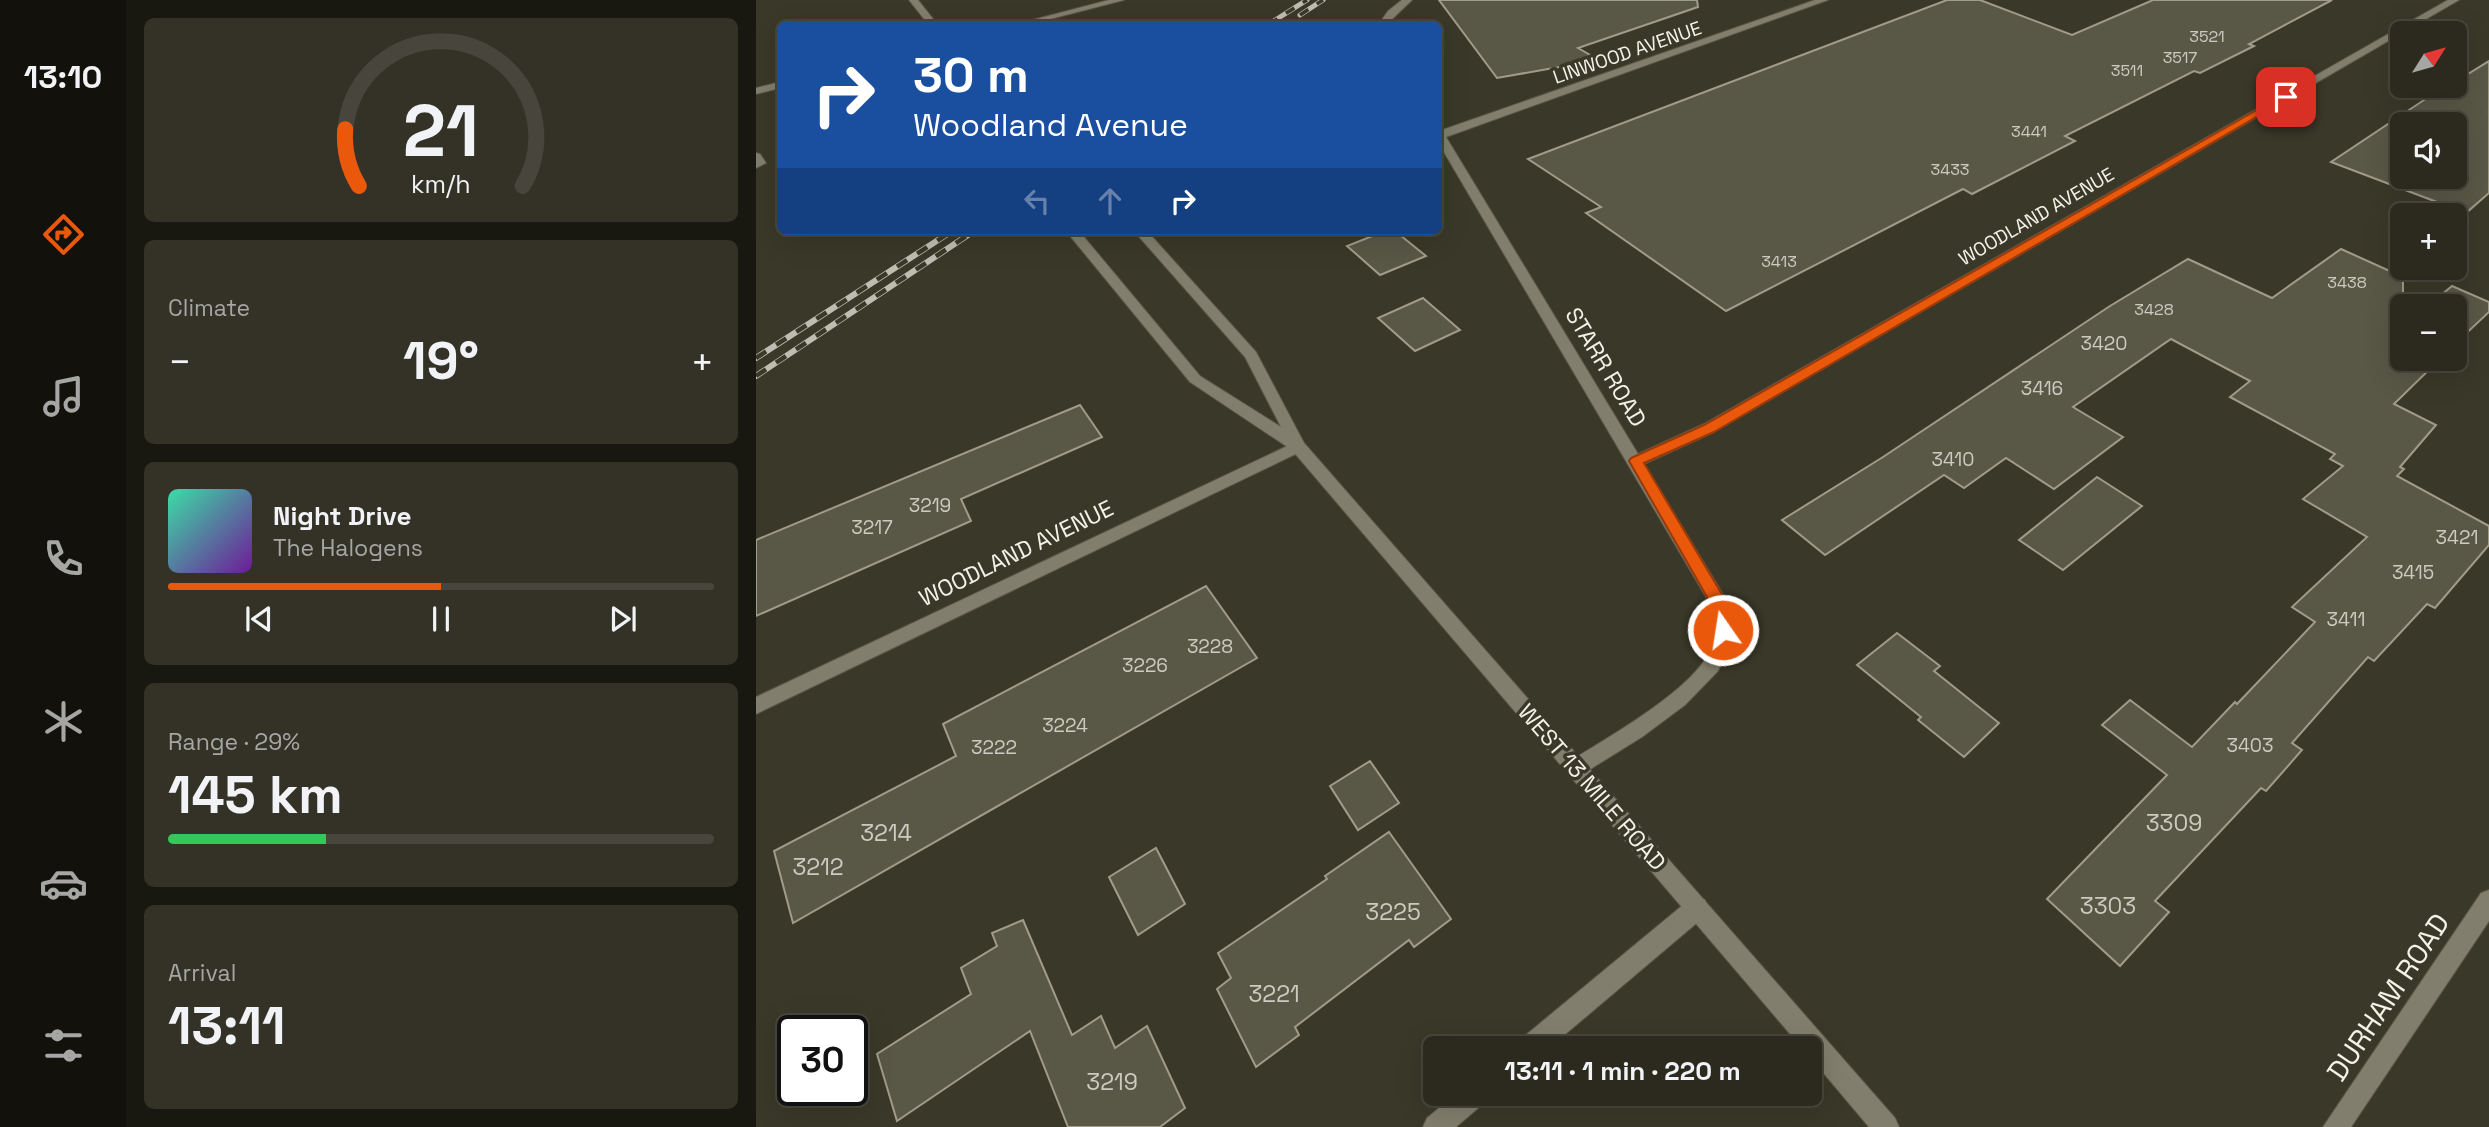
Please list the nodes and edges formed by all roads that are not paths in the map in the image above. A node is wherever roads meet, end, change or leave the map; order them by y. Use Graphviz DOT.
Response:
graph roads {
  1 [pos="913,0"];
  2 [pos="1120,0"];
  3 [pos="1408,0"];
  4 [pos="1825,0"];
  5 [pos="2455,0"];
  6 [pos="930,21"];
  7 [pos="1034,21"];
  8 [pos="1385,21"];
  9 [pos="777,86"];
  10 [pos="756,91"];
  11 [pos="1442,133"];
  12 [pos="1442,139"];
  13 [pos="756,156"];
  14 [pos="756,165"];
  15 [pos="1075,235"];
  16 [pos="1144,235"];
  17 [pos="1298,446"];
  18 [pos="1636,461"];
  19 [pos="756,706"];
  20 [pos="1576,769"];
  21 [pos="2489,901"];
  22 [pos="1697,908"];
  23 [pos="1544,1036"];
  24 [pos="1461,1106"];
  25 [pos="1436,1127"];
  26 [pos="1886,1127"];
  27 [pos="2336,1127"];
  1 -- 6 [label="street"];
  2 -- 7 [label="street"];
  3 -- 8 [label="street"];
  4 -- 11 [label="street, LINWOOD AVENUE"];
  5 -- 18 [label="street, WOODLAND AVENUE"];
  9 -- 10 [label="street"];
  12 -- 18 [label="street, STARR ROAD"];
  13 -- 14 [label="street"];
  15 -- 17 [label="street, WEST 13 MILE ROAD"];
  16 -- 17 [label="street, WEST 13 MILE ROAD"];
  17 -- 19 [label="street, WOODLAND AVENUE"];
  17 -- 20 [label="street, WEST 13 MILE ROAD"];
  18 -- 20 [label="street, STARR ROAD"];
  20 -- 22 [label="street, WEST 13 MILE ROAD"];
  21 -- 27 [label="street, DURHAM ROAD"];
  22 -- 23 [label="street"];
  22 -- 26 [label="street, WEST 13 MILE ROAD"];
  24 -- 25 [label="street"];
}
